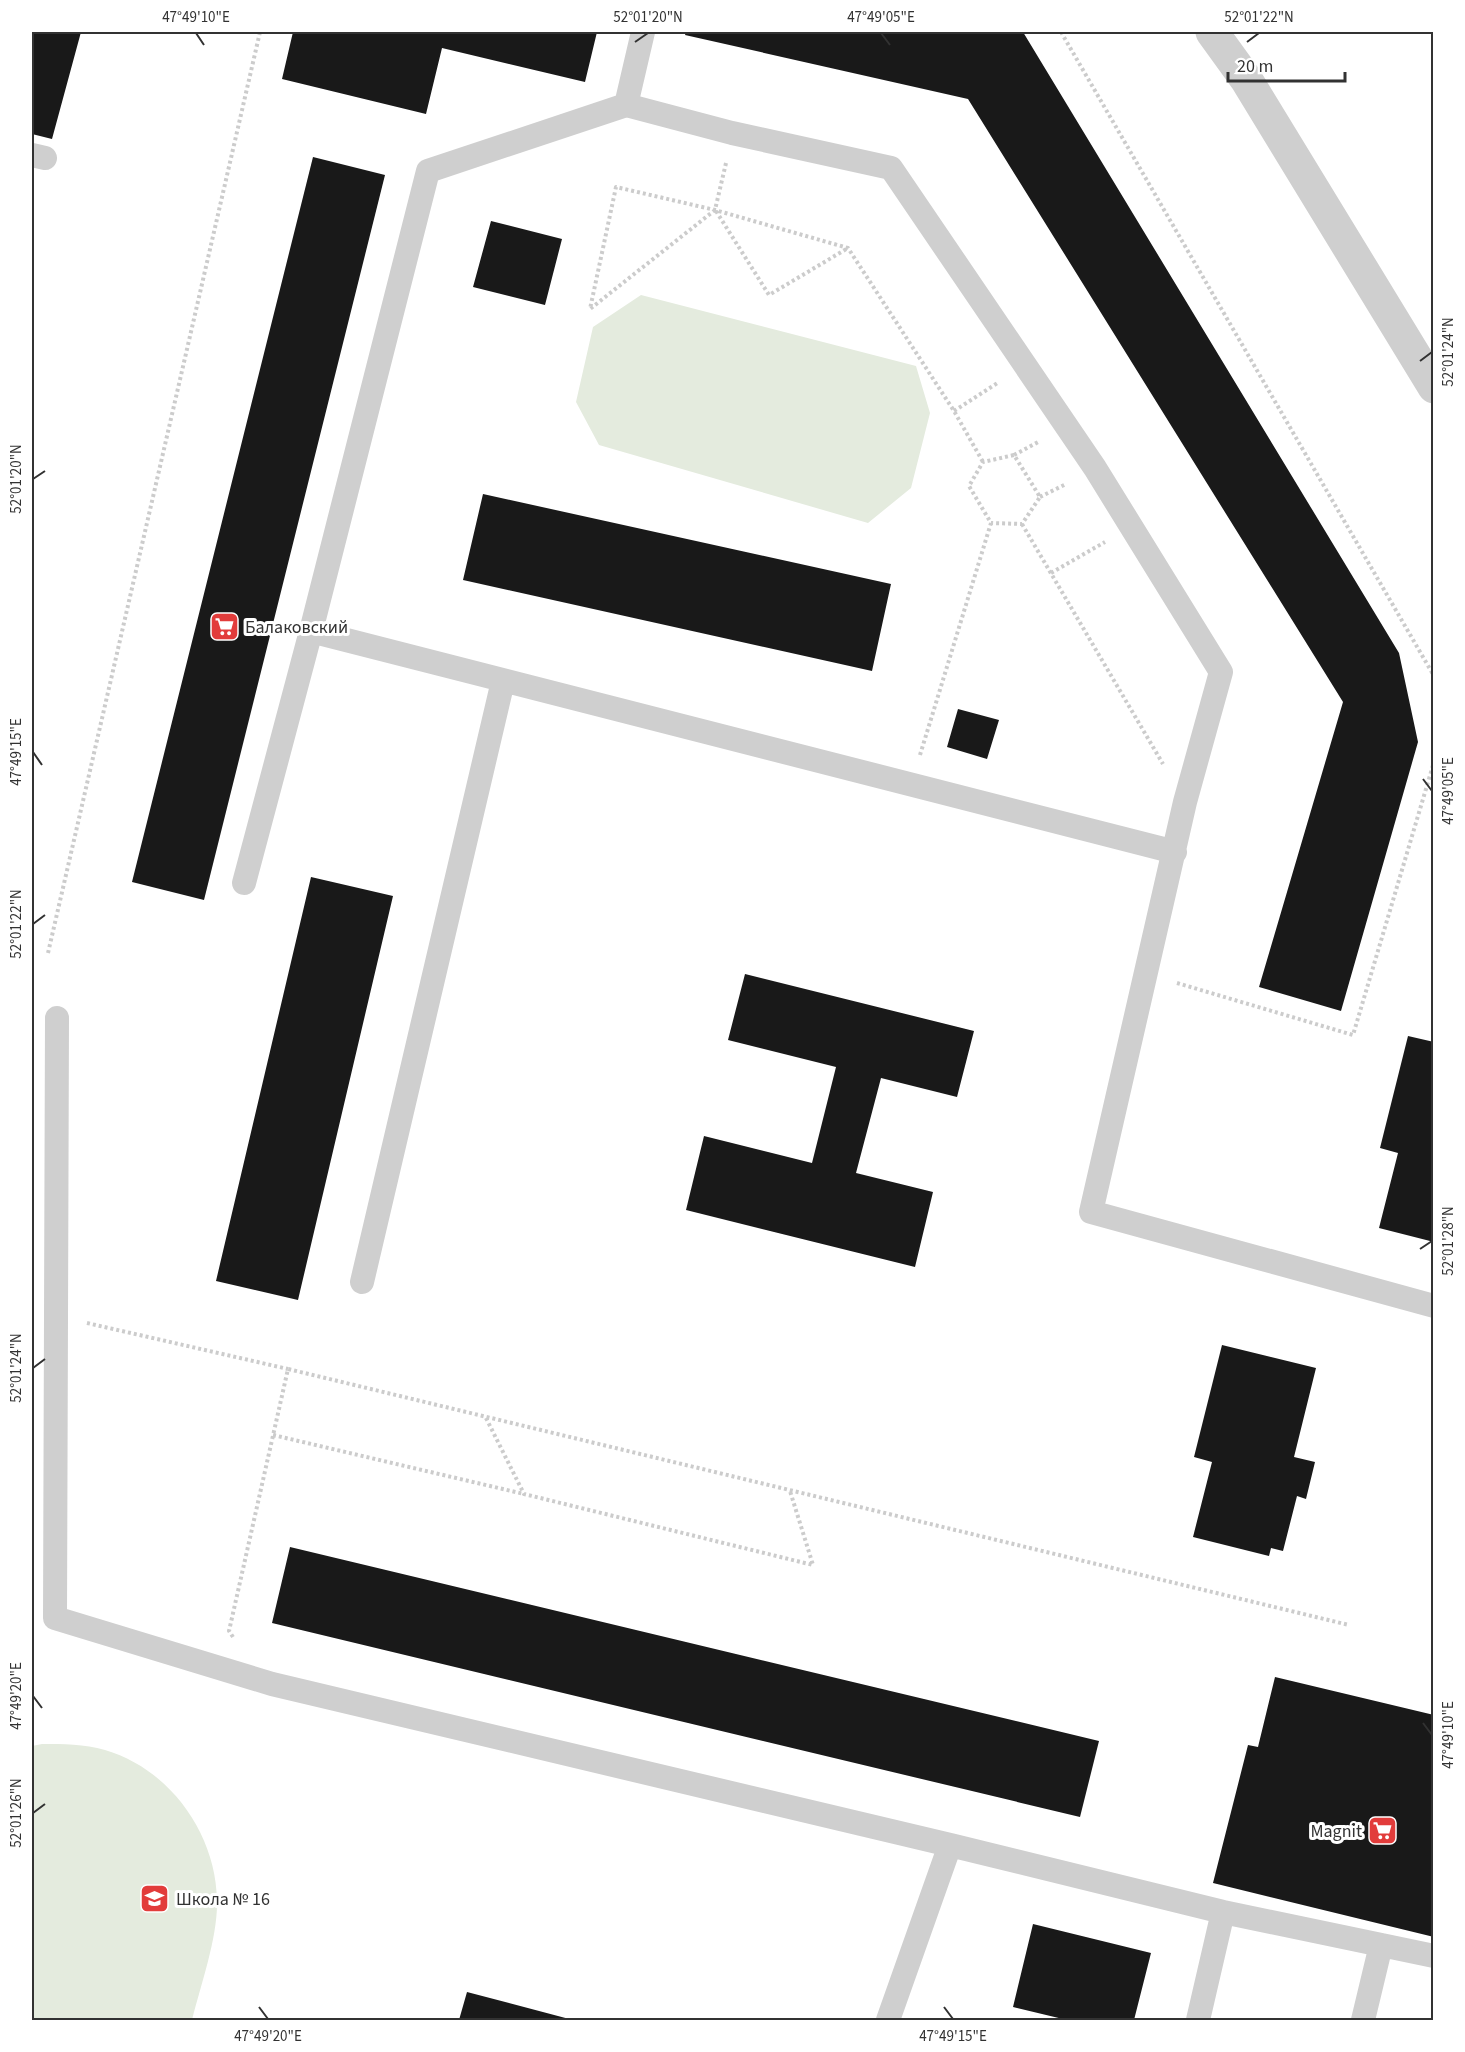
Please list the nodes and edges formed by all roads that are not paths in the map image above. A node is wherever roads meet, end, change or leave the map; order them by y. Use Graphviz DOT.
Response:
graph roads {
  1 [pos="643,32"];
  2 [pos="1212,32"];
  3 [pos="626,105"];
  4 [pos="1434,387"];
  5 [pos="311,631"];
  6 [pos="503,681"];
  7 [pos="1174,852"];
  8 [pos="244,883"];
  9 [pos="57,1018"];
  10 [pos="362,1282"];
  11 [pos="1434,1306"];
  12 [pos="950,1845"];
  13 [pos="1223,1912"];
  14 [pos="1381,1945"];
  15 [pos="1434,1956"];
  16 [pos="888,2020"];
  17 [pos="1198,2020"];
  18 [pos="1363,2020"];
  1 -- 3 [label="lane"];
  2 -- 4 [label="street"];
  3 -- 5 [label="lane"];
  3 -- 7 [label="lane"];
  5 -- 6 [label="lane"];
  5 -- 8 [label="lane"];
  6 -- 7 [label="lane"];
  6 -- 10 [label="lane"];
  7 -- 11 [label="lane"];
  9 -- 12 [label="lane"];
  12 -- 13 [label="lane"];
  12 -- 16 [label="lane"];
  13 -- 14 [label="lane"];
  13 -- 17 [label="lane"];
  14 -- 15 [label="lane"];
  14 -- 18 [label="lane"];
}
